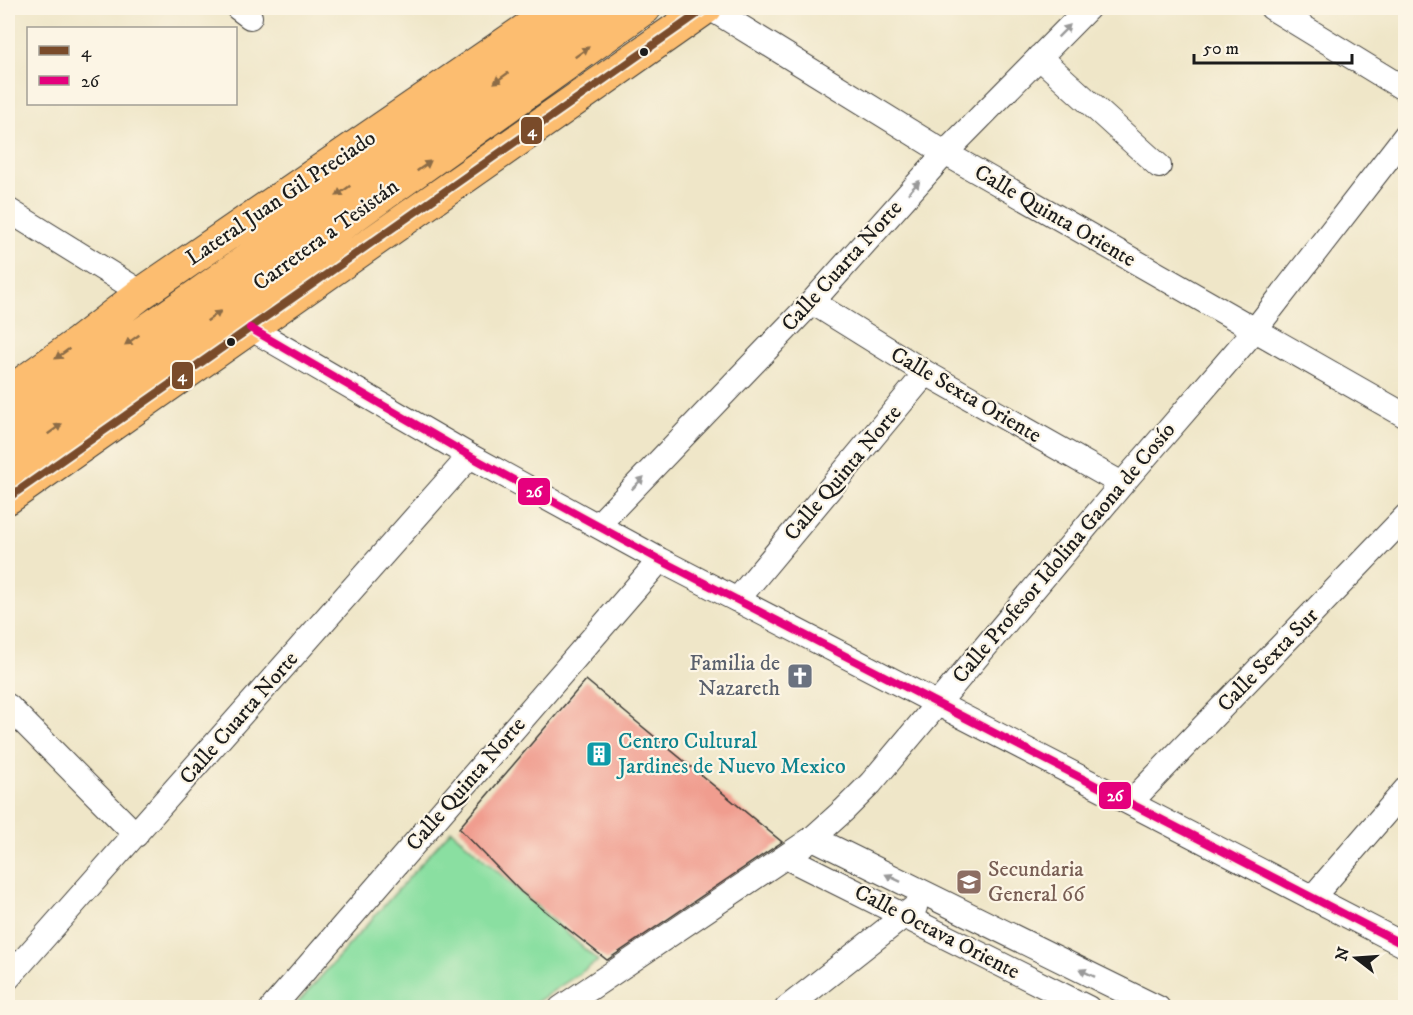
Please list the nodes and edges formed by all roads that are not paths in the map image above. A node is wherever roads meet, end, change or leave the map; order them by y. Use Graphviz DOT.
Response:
graph roads {
  1 [pos="558,8"];
  2 [pos="600,8"];
  3 [pos="645,8"];
  4 [pos="708,8"];
  5 [pos="1088,8"];
  6 [pos="1272,8"];
  7 [pos="1039,57"];
  8 [pos="1406,90"];
  9 [pos="1406,135"];
  10 [pos="945,153"];
  11 [pos="1160,166"];
  12 [pos="8,210"];
  13 [pos="142,293"];
  14 [pos="812,302"];
  15 [pos="250,328"];
  16 [pos="1254,331"];
  17 [pos="926,373"];
  18 [pos="8,393"];
  19 [pos="1406,416"];
  20 [pos="8,427"];
  21 [pos="470,456"];
  22 [pos="8,463"];
  23 [pos="1122,484"];
  24 [pos="8,498"];
  25 [pos="1406,516"];
  26 [pos="598,525"];
  27 [pos="660,560"];
  28 [pos="737,600"];
  29 [pos="936,703"];
  30 [pos="8,706"];
  31 [pos="1406,789"];
  32 [pos="1130,803"];
  33 [pos="136,835"];
  34 [pos="813,838"];
  35 [pos="786,856"];
  36 [pos="930,896"];
  37 [pos="1312,898"];
  38 [pos="904,916"];
  39 [pos="1406,946"];
  40 [pos="8,978"];
  41 [pos="1113,985"];
  42 [pos="1086,1007"];
  43 [pos="272,1008"];
  44 [pos="561,1008"];
  45 [pos="787,1008"];
  46 [pos="1158,1008"];
  1 -- 13 [label="main road, Lateral Juan Gil Preciado"];
  2 -- 20 [label="main road, Carretera a Tesistán, one-way"];
  22 -- 3 [label="main road, Carretera a Tesistán, one-way"];
  4 -- 10 [label="street, Calle Quinta Oriente"];
  4 -- 15 [label="main road"];
  7 -- 5 [label="street, Calle Cuarta Norte, one-way"];
  6 -- 8 [label="street"];
  7 -- 10 [label="street, Calle Cuarta Norte"];
  7 -- 11 [label="street"];
  9 -- 16 [label="street, Calle Profesor Idolina Gaona de Cosío"];
  14 -- 10 [label="street, Calle Cuarta Norte, one-way"];
  10 -- 16 [label="street, Calle Quinta Oriente"];
  12 -- 13 [label="street"];
  13 -- 18 [label="main road, Lateral Juan Gil Preciado, one-way"];
  14 -- 17 [label="street, Calle Sexta Oriente"];
  26 -- 14 [label="street, Calle Cuarta Norte, one-way"];
  15 -- 21 [label="street"];
  15 -- 24 [label="main road"];
  16 -- 19 [label="street, Calle Quinta Oriente"];
  16 -- 23 [label="street, Calle Profesor Idolina Gaona de Cosío"];
  17 -- 23 [label="street, Calle Sexta Oriente"];
  17 -- 28 [label="street, Calle Quinta Norte"];
  21 -- 26 [label="street"];
  21 -- 33 [label="street, Calle Cuarta Norte"];
  23 -- 29 [label="street, Calle Profesor Idolina Gaona de Cosío"];
  25 -- 32 [label="street, Calle Sexta Sur"];
  26 -- 27 [label="street"];
  27 -- 28 [label="street"];
  27 -- 43 [label="street, Calle Quinta Norte"];
  28 -- 29 [label="street"];
  29 -- 32 [label="street"];
  29 -- 34 [label="street, Calle Profesor Idolina Gaona de Cosío"];
  30 -- 33 [label="street"];
  31 -- 37 [label="street"];
  32 -- 37 [label="street"];
  33 -- 40 [label="street, Calle Cuarta Norte"];
  34 -- 35 [label="street, Calle Profesor Idolina Gaona de Cosío"];
  36 -- 34 [label="street, Calle Octava Oriente, one-way"];
  35 -- 38 [label="street, Calle Octava Oriente"];
  35 -- 44 [label="street, Calle Profesor Idolina Gaona de Cosío"];
  36 -- 38 [label="street"];
  41 -- 36 [label="street, Calle Octava Oriente, one-way"];
  37 -- 39 [label="street"];
  38 -- 42 [label="street, Calle Octava Oriente"];
  38 -- 45 [label="street"];
  41 -- 42 [label="street"];
  41 -- 46 [label="street, Calle Octava Oriente"];
}
